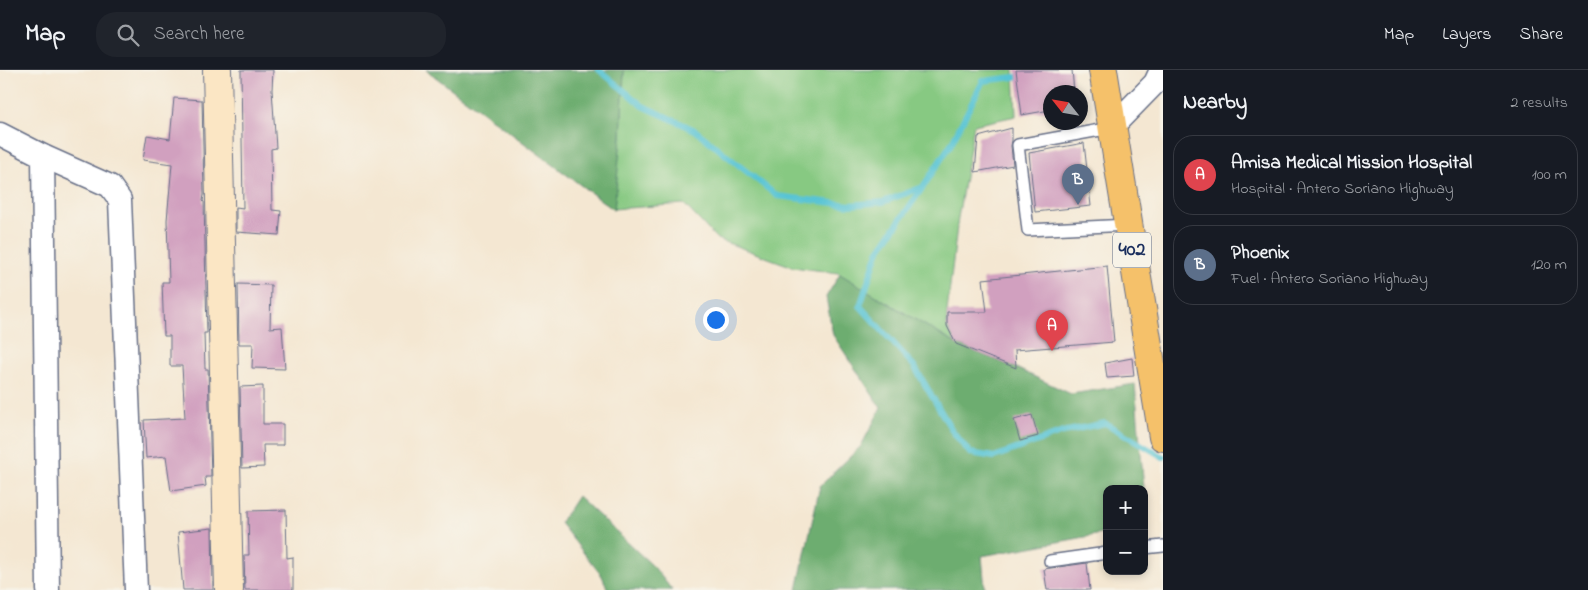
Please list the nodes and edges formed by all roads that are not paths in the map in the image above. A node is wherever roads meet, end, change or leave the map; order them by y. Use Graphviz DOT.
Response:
graph roads {
  1 [pos="217,70"];
  2 [pos="1103,70"];
  3 [pos="1161,70"];
  4 [pos="1111,128"];
  5 [pos="0,134"];
  6 [pos="43,156"];
  7 [pos="1128,225"];
  8 [pos="1162,434"];
  9 [pos="1163,546"];
  10 [pos="1148,548"];
  11 [pos="1103,554"];
  12 [pos="1050,561"];
  13 [pos="48,590"];
  14 [pos="136,590"];
  15 [pos="230,590"];
  1 -- 15 [label="street"];
  2 -- 4 [label="main road, 402"];
  3 -- 4 [label="street"];
  4 -- 7 [label="main road, 402"];
  4 -- 7 [label="lane"];
  5 -- 6 [label="street"];
  6 -- 13 [label="street"];
  6 -- 14 [label="street"];
  7 -- 8 [label="main road, 402"];
  9 -- 10 [label="lane"];
  11 -- 12 [label="lane"];
}
